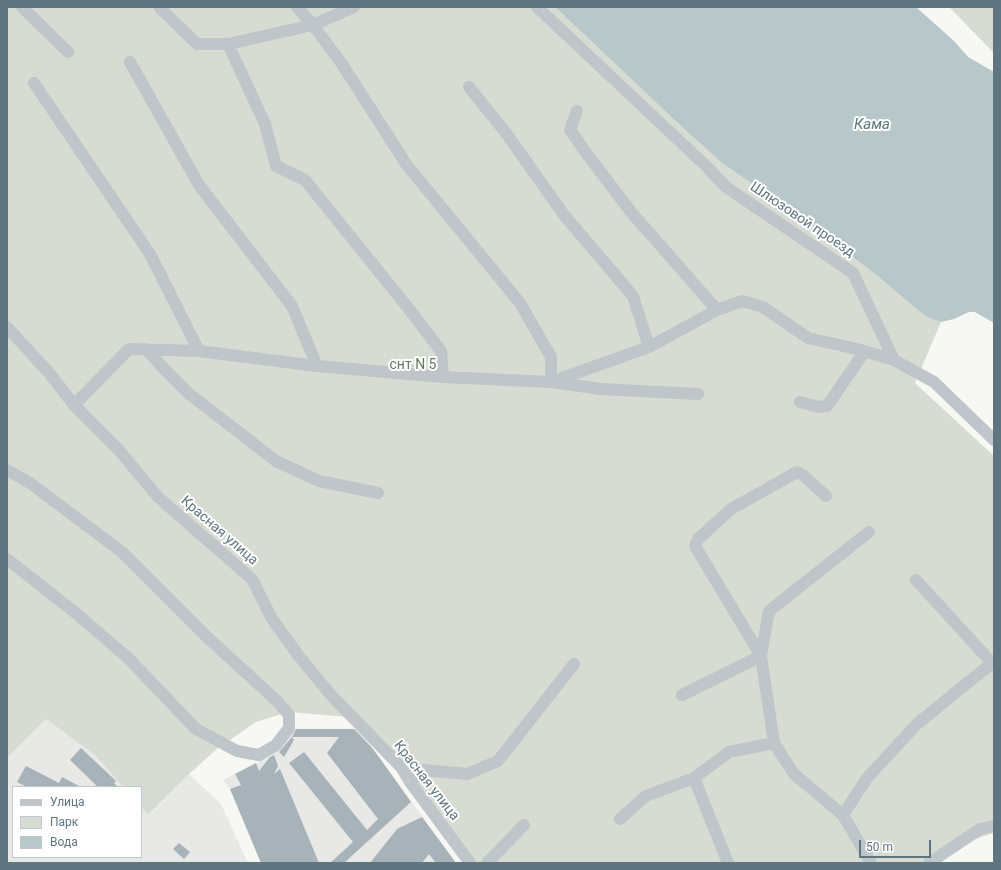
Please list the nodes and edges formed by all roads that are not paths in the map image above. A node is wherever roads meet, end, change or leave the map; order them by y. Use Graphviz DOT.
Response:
graph roads {
  1 [pos="22,7"];
  2 [pos="159,7"];
  3 [pos="297,7"];
  4 [pos="354,7"];
  5 [pos="537,7"];
  6 [pos="313,25"];
  7 [pos="228,44"];
  8 [pos="68,52"];
  9 [pos="130,62"];
  10 [pos="34,83"];
  11 [pos="469,88"];
  12 [pos="577,111"];
  13 [pos="717,310"];
  14 [pos="7,327"];
  15 [pos="649,347"];
  16 [pos="146,349"];
  17 [pos="199,351"];
  18 [pos="865,351"];
  19 [pos="894,360"];
  20 [pos="317,366"];
  21 [pos="443,377"];
  22 [pos="551,382"];
  23 [pos="698,394"];
  24 [pos="800,402"];
  25 [pos="74,405"];
  26 [pos="994,440"];
  27 [pos="7,470"];
  28 [pos="378,493"];
  29 [pos="826,496"];
  30 [pos="869,532"];
  31 [pos="7,559"];
  32 [pos="916,580"];
  33 [pos="761,656"];
  34 [pos="574,664"];
  35 [pos="682,695"];
  36 [pos="774,743"];
  37 [pos="694,778"];
  38 [pos="410,782"];
  39 [pos="844,815"];
  40 [pos="620,819"];
  41 [pos="524,825"];
  42 [pos="994,826"];
  43 [pos="470,863"];
  44 [pos="487,863"];
  45 [pos="728,863"];
  46 [pos="871,863"];
  47 [pos="929,863"];
  1 -- 8 [label="street"];
  2 -- 7 [label="street"];
  3 -- 6 [label="street"];
  4 -- 6 [label="street"];
  5 -- 19 [label="street, Шлюзовой проезд"];
  6 -- 7 [label="street"];
  6 -- 22 [label="street"];
  7 -- 21 [label="street"];
  9 -- 20 [label="street"];
  10 -- 17 [label="street"];
  11 -- 15 [label="street"];
  12 -- 13 [label="street"];
  13 -- 15 [label="street"];
  13 -- 18 [label="street"];
  14 -- 25 [label="street, Красная улица"];
  15 -- 22 [label="street"];
  16 -- 17 [label="street"];
  16 -- 25 [label="street"];
  16 -- 28 [label="street"];
  17 -- 20 [label="street"];
  18 -- 19 [label="street"];
  18 -- 24 [label="street"];
  19 -- 26 [label="street"];
  20 -- 21 [label="street"];
  21 -- 22 [label="street"];
  22 -- 23 [label="street"];
  25 -- 38 [label="street, Красная улица"];
  27 -- 31 [label="street"];
  29 -- 33 [label="street"];
  30 -- 33 [label="street"];
  32 -- 39 [label="street"];
  33 -- 35 [label="street"];
  33 -- 36 [label="street"];
  34 -- 38 [label="street"];
  36 -- 37 [label="street"];
  36 -- 39 [label="street"];
  37 -- 40 [label="street"];
  37 -- 45 [label="street"];
  38 -- 43 [label="street, Красная улица"];
  39 -- 46 [label="street"];
  41 -- 44 [label="street"];
  42 -- 47 [label="street"];
}
